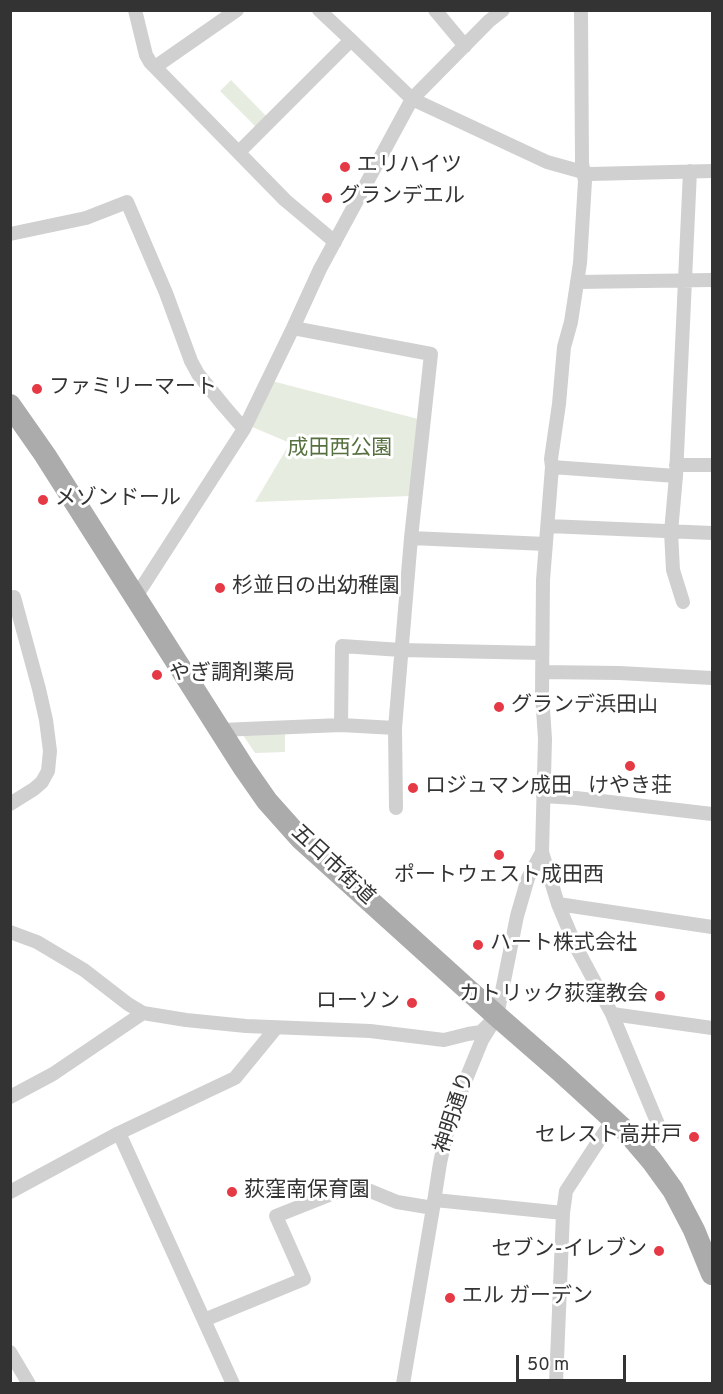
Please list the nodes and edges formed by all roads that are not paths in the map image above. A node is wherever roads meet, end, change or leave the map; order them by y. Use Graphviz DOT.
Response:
graph roads {
  1 [pos="135,10"];
  2 [pos="237,10"];
  3 [pos="319,10"];
  4 [pos="435,10"];
  5 [pos="503,10"];
  6 [pos="580,10"];
  7 [pos="351,40"];
  8 [pos="465,46"];
  9 [pos="155,68"];
  10 [pos="412,99"];
  11 [pos="239,152"];
  12 [pos="690,171"];
  13 [pos="712,171"];
  14 [pos="584,173"];
  15 [pos="10,234"];
  16 [pos="335,242"];
  17 [pos="685,280"];
  18 [pos="712,280"];
  19 [pos="577,282"];
  20 [pos="293,328"];
  21 [pos="10,405"];
  22 [pos="244,429"];
  23 [pos="712,465"];
  24 [pos="552,467"];
  25 [pos="676,471"];
  26 [pos="548,526"];
  27 [pos="671,532"];
  28 [pos="712,533"];
  29 [pos="411,538"];
  30 [pos="546,544"];
  31 [pos="14,597"];
  32 [pos="135,598"];
  33 [pos="683,602"];
  34 [pos="401,650"];
  35 [pos="542,653"];
  36 [pos="542,672"];
  37 [pos="712,678"];
  38 [pos="340,725"];
  39 [pos="395,728"];
  40 [pos="221,730"];
  41 [pos="543,796"];
  42 [pos="10,804"];
  43 [pos="396,808"];
  44 [pos="712,814"];
  45 [pos="542,852"];
  46 [pos="558,904"];
  47 [pos="712,927"];
  48 [pos="10,932"];
  49 [pos="143,1013"];
  50 [pos="612,1014"];
  51 [pos="497,1016"];
  52 [pos="276,1028"];
  53 [pos="712,1028"];
  54 [pos="10,1097"];
  55 [pos="613,1119"];
  56 [pos="119,1133"];
  57 [pos="643,1150"];
  58 [pos="10,1192"];
  59 [pos="434,1204"];
  60 [pos="563,1212"];
  61 [pos="711,1267"];
  62 [pos="204,1320"];
  63 [pos="10,1352"];
  64 [pos="29,1383"];
  65 [pos="233,1383"];
  66 [pos="403,1383"];
  67 [pos="556,1383"];
  1 -- 9 [label="street"];
  2 -- 9 [label="street"];
  3 -- 7 [label="street"];
  4 -- 8 [label="street"];
  5 -- 8 [label="street"];
  6 -- 14 [label="street"];
  7 -- 10 [label="street"];
  7 -- 11 [label="street"];
  8 -- 10 [label="street"];
  9 -- 11 [label="street"];
  10 -- 14 [label="street"];
  10 -- 16 [label="street"];
  11 -- 16 [label="street"];
  12 -- 13 [label="street"];
  12 -- 14 [label="street"];
  12 -- 17 [label="street"];
  14 -- 19 [label="street"];
  15 -- 22 [label="street"];
  16 -- 20 [label="street"];
  17 -- 18 [label="street"];
  17 -- 19 [label="street"];
  17 -- 25 [label="street"];
  19 -- 24 [label="street"];
  20 -- 22 [label="street"];
  20 -- 29 [label="street"];
  21 -- 32 [label="main road, 五日市街道"];
  22 -- 32 [label="street"];
  23 -- 25 [label="street"];
  24 -- 25 [label="street"];
  24 -- 26 [label="street"];
  25 -- 27 [label="street"];
  26 -- 27 [label="street"];
  26 -- 30 [label="street"];
  27 -- 28 [label="street"];
  27 -- 33 [label="street"];
  29 -- 30 [label="street"];
  29 -- 34 [label="street"];
  30 -- 35 [label="street"];
  31 -- 42 [label="street"];
  32 -- 40 [label="main road, 五日市街道"];
  34 -- 35 [label="street"];
  34 -- 38 [label="street"];
  34 -- 39 [label="street"];
  35 -- 36 [label="street"];
  36 -- 37 [label="street"];
  36 -- 41 [label="street"];
  38 -- 39 [label="street"];
  38 -- 40 [label="street"];
  39 -- 43 [label="street"];
  40 -- 51 [label="main road, 五日市街道"];
  41 -- 44 [label="street"];
  41 -- 45 [label="street"];
  45 -- 46 [label="street"];
  45 -- 51 [label="street, 神明通り"];
  46 -- 47 [label="street"];
  46 -- 50 [label="street"];
  48 -- 49 [label="street"];
  49 -- 52 [label="street"];
  49 -- 54 [label="street"];
  50 -- 53 [label="street"];
  50 -- 57 [label="street"];
  51 -- 52 [label="street"];
  51 -- 55 [label="main road, 五日市街道"];
  51 -- 59 [label="street, 神明通り"];
  52 -- 56 [label="street"];
  55 -- 57 [label="main road, 五日市街道"];
  55 -- 60 [label="street"];
  56 -- 58 [label="street"];
  56 -- 62 [label="street"];
  57 -- 61 [label="main road, 五日市街道"];
  59 -- 60 [label="street"];
  59 -- 62 [label="street"];
  59 -- 66 [label="street, 神明通り"];
  60 -- 67 [label="street"];
  62 -- 65 [label="street"];
  63 -- 64 [label="street"];
}
